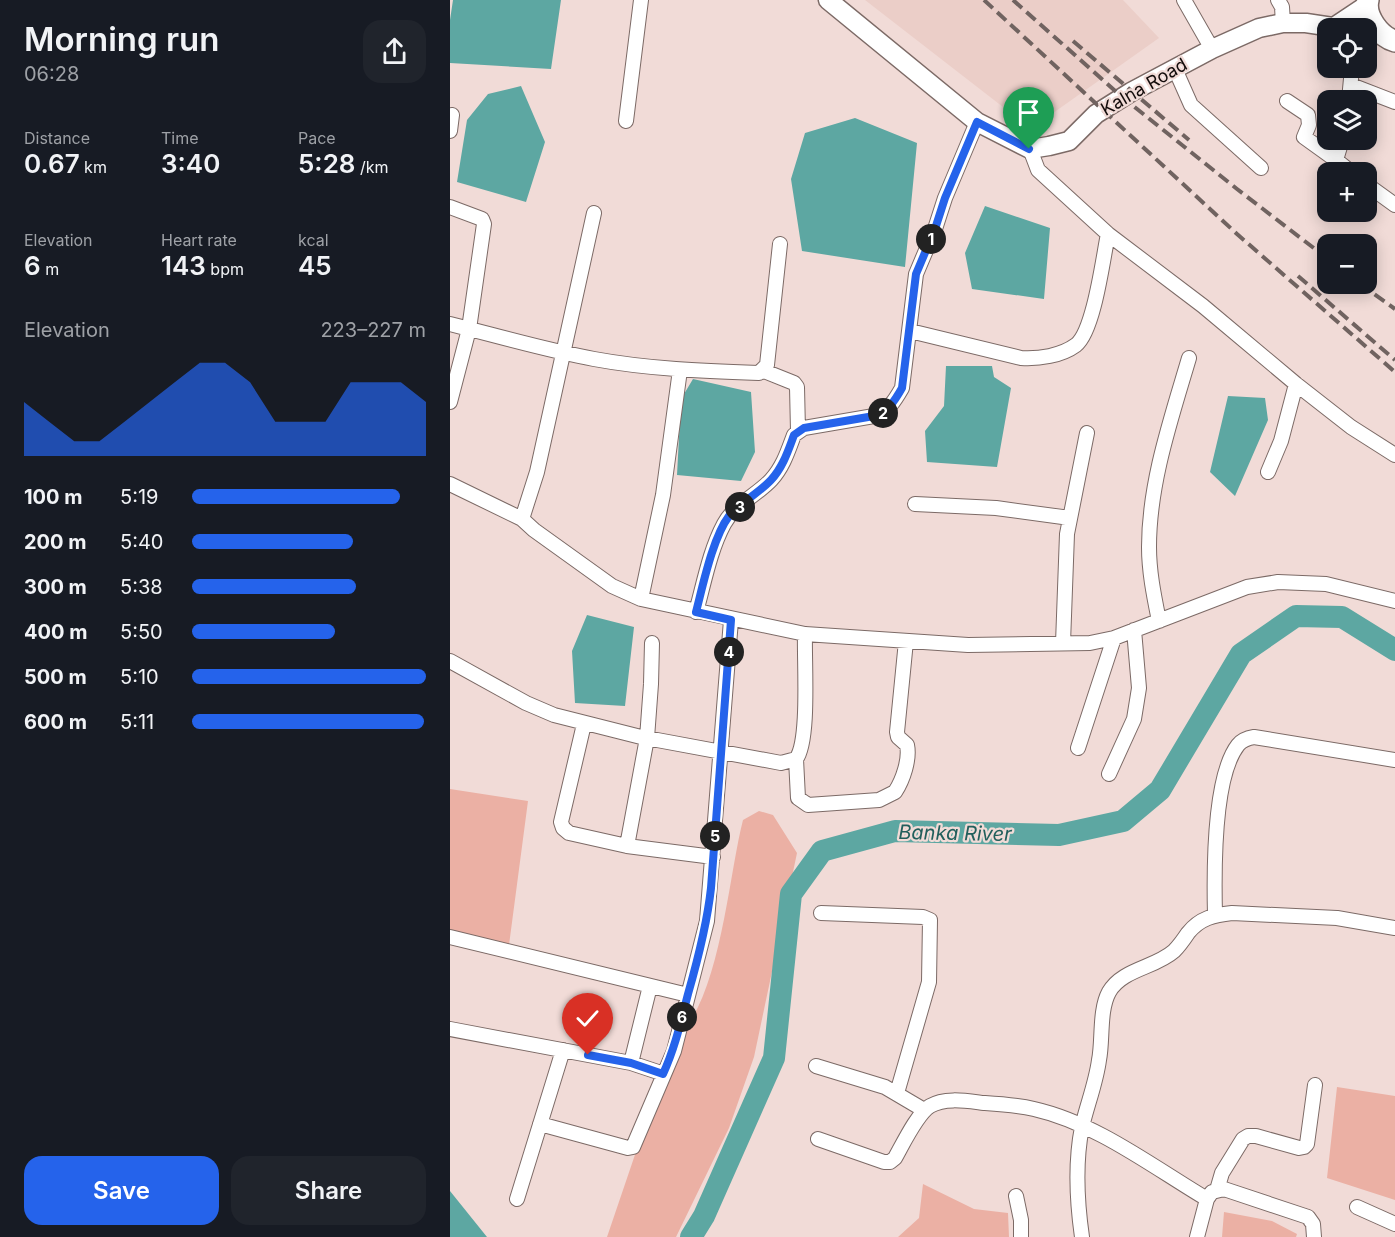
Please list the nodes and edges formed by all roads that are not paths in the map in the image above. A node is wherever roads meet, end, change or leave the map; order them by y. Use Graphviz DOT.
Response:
graph roads {
  1 [pos="641,0"];
  2 [pos="828,0"];
  3 [pos="1184,0"];
  4 [pos="1278,0"];
  5 [pos="1368,3"];
  6 [pos="1349,18"];
  7 [pos="1283,23"];
  8 [pos="1317,25"];
  9 [pos="1382,38"];
  10 [pos="1212,49"];
  11 [pos="1175,69"];
  12 [pos="1351,78"];
  13 [pos="1350,85"];
  14 [pos="1350,90"];
  15 [pos="1287,101"];
  16 [pos="1395,102"];
  17 [pos="452,115"];
  18 [pos="626,121"];
  19 [pos="977,122"];
  20 [pos="450,131"];
  21 [pos="1029,149"];
  22 [pos="1339,150"];
  23 [pos="1336,160"];
  24 [pos="1339,162"];
  25 [pos="1262,168"];
  26 [pos="1377,192"];
  27 [pos="1395,205"];
  28 [pos="450,207"];
  29 [pos="594,213"];
  30 [pos="1108,234"];
  31 [pos="780,244"];
  32 [pos="450,324"];
  33 [pos="469,329"];
  34 [pos="910,331"];
  35 [pos="564,353"];
  36 [pos="1189,358"];
  37 [pos="680,370"];
  38 [pos="764,371"];
  39 [pos="1296,384"];
  40 [pos="450,402"];
  41 [pos="798,431"];
  42 [pos="1087,433"];
  43 [pos="1395,454"];
  44 [pos="1268,472"];
  45 [pos="450,484"];
  46 [pos="915,504"];
  47 [pos="1070,518"];
  48 [pos="522,519"];
  49 [pos="641,599"];
  50 [pos="1395,601"];
  51 [pos="696,612"];
  52 [pos="731,620"];
  53 [pos="1159,621"];
  54 [pos="1134,630"];
  55 [pos="805,634"];
  56 [pos="1114,638"];
  57 [pos="906,641"];
  58 [pos="652,643"];
  59 [pos="1063,643"];
  60 [pos="450,661"];
  61 [pos="584,724"];
  62 [pos="646,738"];
  63 [pos="1078,748"];
  64 [pos="721,753"];
  65 [pos="796,759"];
  66 [pos="1395,760"];
  67 [pos="1109,774"];
  68 [pos="627,846"];
  69 [pos="713,857"];
  70 [pos="821,913"];
  71 [pos="1215,915"];
  72 [pos="1395,928"];
  73 [pos="450,937"];
  74 [pos="650,986"];
  75 [pos="688,995"];
  76 [pos="450,1029"];
  77 [pos="563,1050"];
  78 [pos="631,1063"];
  79 [pos="816,1066"];
  80 [pos="663,1074"];
  81 [pos="1315,1085"];
  82 [pos="897,1093"];
  83 [pos="924,1110"];
  84 [pos="540,1124"];
  85 [pos="1082,1126"];
  86 [pos="818,1139"];
  87 [pos="1212,1194"];
  88 [pos="1016,1196"];
  89 [pos="517,1198"];
  90 [pos="1357,1207"];
  91 [pos="1395,1224"];
  92 [pos="1021,1237"];
  93 [pos="1082,1237"];
  94 [pos="1197,1237"];
  95 [pos="1314,1237"];
  1 -- 18 [label="street"];
  2 -- 19 [label="street"];
  3 -- 10 [label="street"];
  4 -- 7 [label="street"];
  5 -- 6 [label="street, Kalna Road"];
  5 -- 9 [label="main road"];
  7 -- 8 [label="street, Kalna Road"];
  7 -- 10 [label="street, Kalna Road"];
  10 -- 11 [label="street, Kalna Road"];
  11 -- 21 [label="street, Kalna Road"];
  11 -- 25 [label="street"];
  12 -- 13 [label="street"];
  13 -- 14 [label="street"];
  13 -- 16 [label="street"];
  15 -- 23 [label="street"];
  17 -- 20 [label="street"];
  19 -- 21 [label="street"];
  19 -- 34 [label="street"];
  21 -- 30 [label="street"];
  22 -- 23 [label="street"];
  23 -- 24 [label="street"];
  26 -- 27 [label="street"];
  28 -- 33 [label="street"];
  29 -- 35 [label="street"];
  30 -- 34 [label="street"];
  30 -- 39 [label="street"];
  31 -- 38 [label="street"];
  32 -- 33 [label="street"];
  33 -- 35 [label="street"];
  33 -- 40 [label="street"];
  34 -- 41 [label="street"];
  35 -- 37 [label="street"];
  35 -- 48 [label="street"];
  36 -- 53 [label="street"];
  37 -- 38 [label="street"];
  37 -- 49 [label="street"];
  38 -- 41 [label="street"];
  39 -- 43 [label="street"];
  39 -- 44 [label="street"];
  41 -- 51 [label="street"];
  42 -- 47 [label="street"];
  45 -- 48 [label="street"];
  46 -- 47 [label="street"];
  47 -- 59 [label="street"];
  48 -- 49 [label="street"];
  49 -- 51 [label="street"];
  50 -- 53 [label="street"];
  51 -- 52 [label="street"];
  52 -- 55 [label="street"];
  52 -- 64 [label="street"];
  53 -- 54 [label="street"];
  54 -- 56 [label="street"];
  54 -- 67 [label="street"];
  55 -- 57 [label="street"];
  55 -- 65 [label="street"];
  56 -- 59 [label="street"];
  56 -- 63 [label="street"];
  57 -- 59 [label="street"];
  57 -- 65 [label="street"];
  58 -- 62 [label="street"];
  60 -- 61 [label="street"];
  61 -- 62 [label="street"];
  61 -- 68 [label="street"];
  62 -- 64 [label="street"];
  62 -- 68 [label="street"];
  64 -- 65 [label="street"];
  64 -- 69 [label="street"];
  66 -- 71 [label="street"];
  68 -- 69 [label="street"];
  69 -- 75 [label="street"];
  70 -- 82 [label="street"];
  71 -- 72 [label="street"];
  71 -- 85 [label="street"];
  73 -- 74 [label="street"];
  74 -- 75 [label="street"];
  74 -- 78 [label="street"];
  75 -- 80 [label="street"];
  76 -- 77 [label="street"];
  77 -- 78 [label="street"];
  77 -- 84 [label="street"];
  78 -- 80 [label="street"];
  79 -- 82 [label="street"];
  80 -- 84 [label="street"];
  81 -- 87 [label="street"];
  82 -- 83 [label="street"];
  83 -- 85 [label="street"];
  83 -- 86 [label="street"];
  84 -- 89 [label="street"];
  85 -- 87 [label="street"];
  85 -- 93 [label="street"];
  87 -- 94 [label="street"];
  87 -- 95 [label="street"];
  88 -- 92 [label="street"];
  90 -- 91 [label="street"];
}
